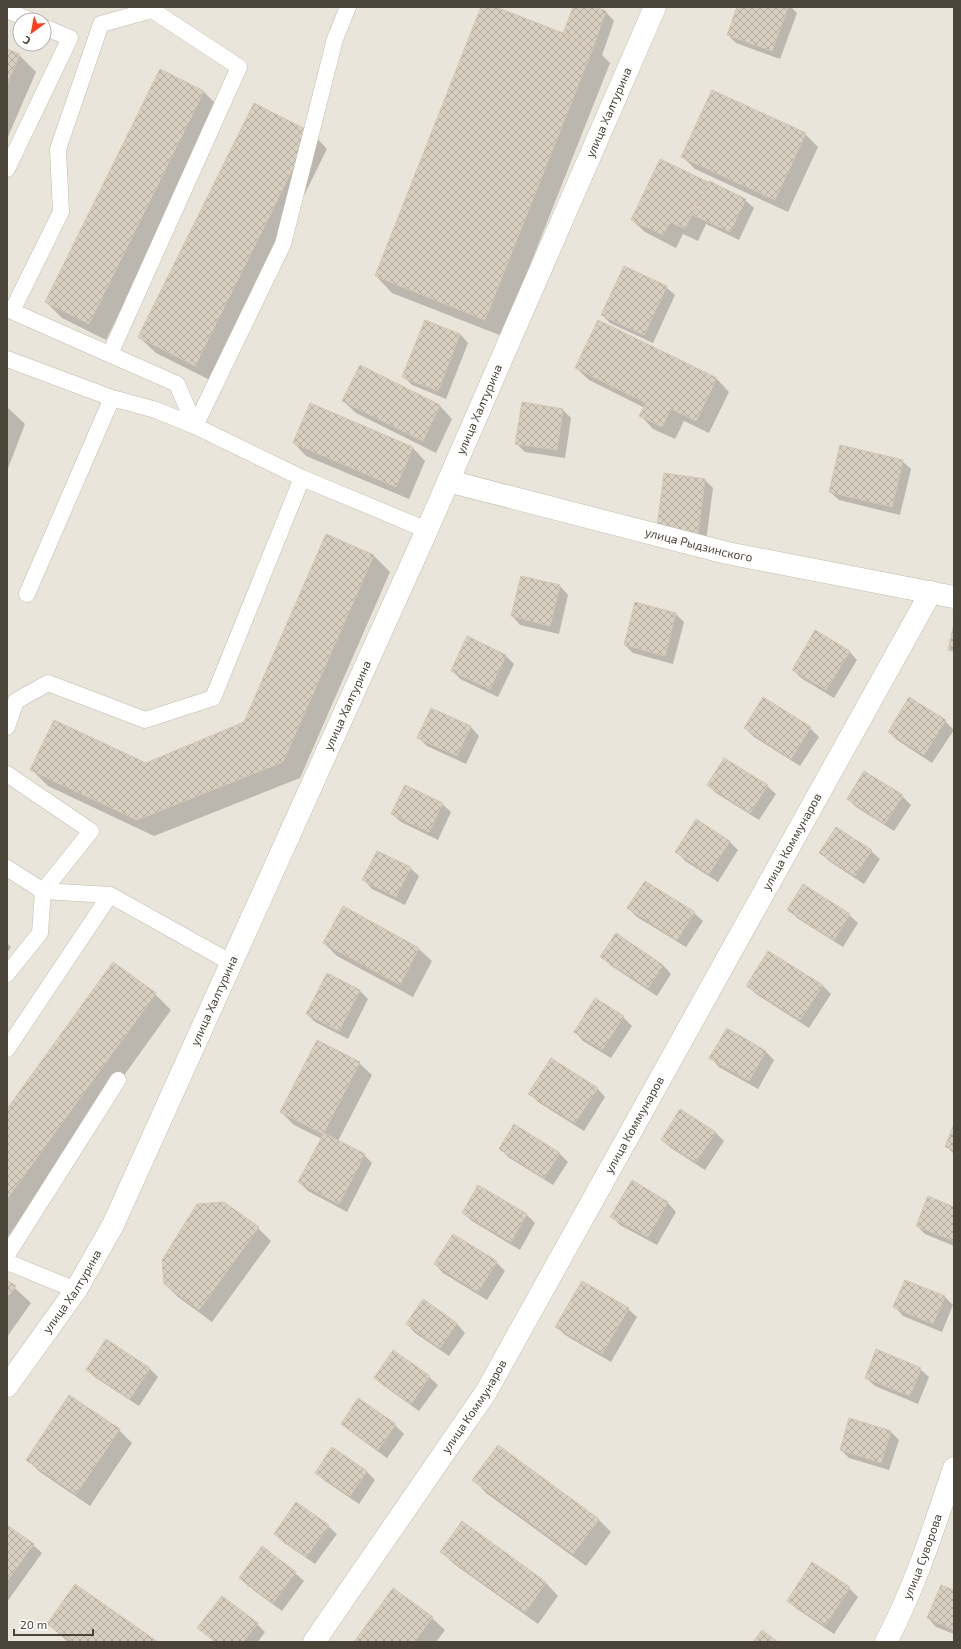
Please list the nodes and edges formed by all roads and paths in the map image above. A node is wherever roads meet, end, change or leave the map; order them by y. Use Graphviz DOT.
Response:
graph roads {
  1 [pos="348,7"];
  2 [pos="655,7"];
  3 [pos="52,30"];
  4 [pos="7,169"];
  5 [pos="9,310"];
  6 [pos="110,354"];
  7 [pos="7,359"];
  8 [pos="112,398"];
  9 [pos="195,426"];
  10 [pos="302,478"];
  11 [pos="448,480"];
  12 [pos="427,530"];
  13 [pos="932,592"];
  14 [pos="28,594"];
  15 [pos="954,597"];
  16 [pos="7,727"];
  17 [pos="7,774"];
  18 [pos="7,868"];
  19 [pos="43,891"];
  20 [pos="110,895"];
  21 [pos="230,962"];
  22 [pos="7,974"];
  23 [pos="7,1048"];
  24 [pos="118,1080"];
  25 [pos="7,1255"];
  26 [pos="7,1262"];
  27 [pos="76,1290"];
  28 [pos="7,1386"];
  29 [pos="954,1468"];
  30 [pos="314,1642"];
  31 [pos="886,1642"];
  1 -- 9 [label="lane"];
  2 -- 11 [label="street, улица Халтурина"];
  3 -- 4 [label="lane"];
  5 -- 6 [label="lane"];
  5 -- 6 [label="lane"];
  6 -- 9 [label="lane"];
  7 -- 8 [label="lane"];
  8 -- 9 [label="lane"];
  8 -- 14 [label="lane"];
  9 -- 10 [label="lane"];
  10 -- 12 [label="lane"];
  10 -- 16 [label="lane"];
  11 -- 12 [label="street, улица Халтурина"];
  11 -- 13 [label="street, улица Рыдзинского"];
  12 -- 21 [label="street, улица Халтурина"];
  13 -- 15 [label="street, улица Рыдзинского"];
  13 -- 30 [label="street, улица Коммунаров"];
  17 -- 19 [label="lane"];
  18 -- 19 [label="lane"];
  19 -- 20 [label="lane"];
  19 -- 22 [label="lane"];
  20 -- 21 [label="lane"];
  20 -- 23 [label="lane"];
  21 -- 27 [label="street, улица Халтурина"];
  24 -- 25 [label="lane"];
  26 -- 27 [label="lane"];
  27 -- 28 [label="street, улица Халтурина"];
  29 -- 31 [label="street, улица Суворова"];
}
